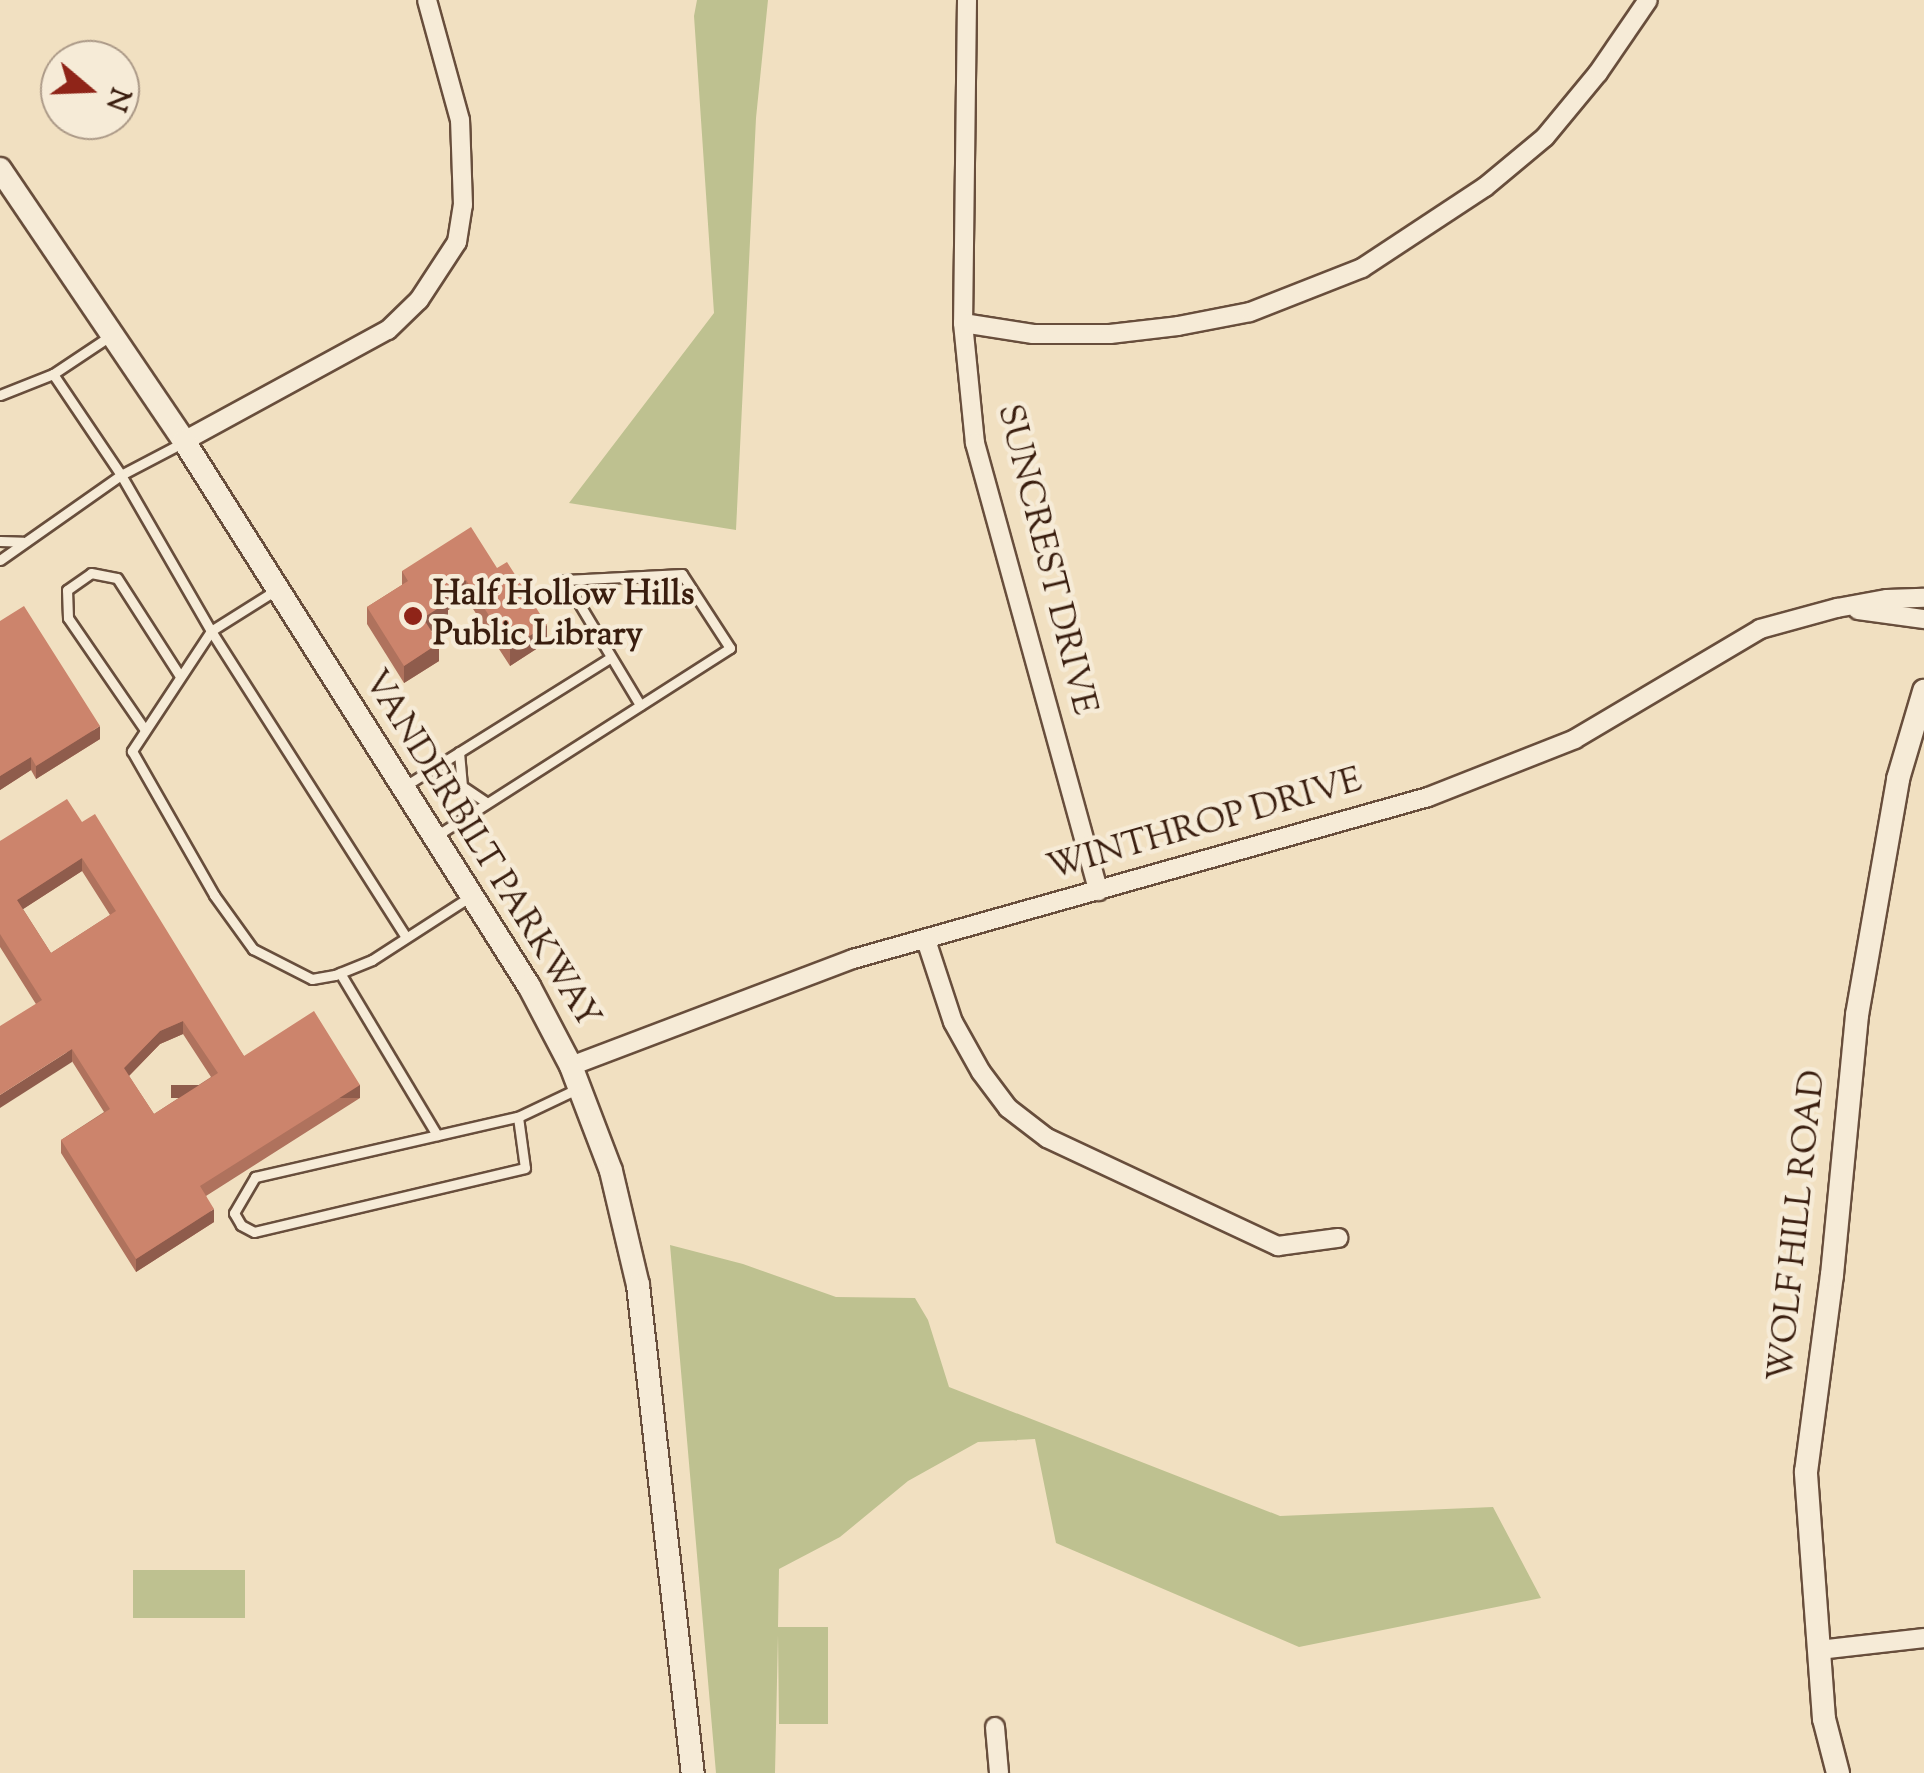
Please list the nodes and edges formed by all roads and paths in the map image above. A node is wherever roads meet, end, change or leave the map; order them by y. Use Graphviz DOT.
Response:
graph roads {
  1 [pos="426,0"];
  2 [pos="967,0"];
  3 [pos="1648,0"];
  4 [pos="0,169"];
  5 [pos="962,322"];
  6 [pos="110,336"];
  7 [pos="53,374"];
  8 [pos="0,395"];
  9 [pos="184,441"];
  10 [pos="120,475"];
  11 [pos="0,541"];
  12 [pos="23,542"];
  13 [pos="0,560"];
  14 [pos="276,590"];
  15 [pos="1924,598"];
  16 [pos="1838,608"];
  17 [pos="1924,619"];
  18 [pos="212,631"];
  19 [pos="610,658"];
  20 [pos="180,676"];
  21 [pos="1924,691"];
  22 [pos="640,705"];
  23 [pos="145,730"];
  24 [pos="458,752"];
  25 [pos="402,788"];
  26 [pos="487,804"];
  27 [pos="434,837"];
  28 [pos="1098,890"];
  29 [pos="471,896"];
  30 [pos="405,936"];
  31 [pos="926,940"];
  32 [pos="340,973"];
  33 [pos="571,1066"];
  34 [pos="580,1088"];
  35 [pos="518,1116"];
  36 [pos="438,1135"];
  37 [pos="1338,1238"];
  38 [pos="1924,1638"];
  39 [pos="1819,1650"];
  40 [pos="995,1727"];
  41 [pos="693,1773"];
  42 [pos="999,1773"];
  43 [pos="1838,1773"];
  1 -- 9 [label="street"];
  2 -- 5 [label="street, SUNCREST DRIVE"];
  3 -- 5 [label="street"];
  4 -- 6 [label="main road, VANDERBILT PARKWAY"];
  5 -- 28 [label="street, SUNCREST DRIVE"];
  6 -- 7 [label="lane"];
  6 -- 9 [label="main road, VANDERBILT PARKWAY"];
  7 -- 8 [label="lane"];
  7 -- 10 [label="lane"];
  9 -- 10 [label="lane"];
  9 -- 14 [label="main road, VANDERBILT PARKWAY"];
  10 -- 12 [label="lane"];
  10 -- 18 [label="lane"];
  11 -- 12 [label="lane"];
  12 -- 13 [label="lane"];
  14 -- 18 [label="lane"];
  14 -- 25 [label="main road, VANDERBILT PARKWAY"];
  15 -- 16 [label="street, WINTHROP DRIVE"];
  16 -- 17 [label="street, WINTHROP DRIVE"];
  16 -- 28 [label="street, WINTHROP DRIVE"];
  18 -- 20 [label="lane"];
  18 -- 30 [label="lane"];
  19 -- 22 [label="lane"];
  19 -- 22 [label="lane"];
  19 -- 24 [label="lane"];
  20 -- 23 [label="lane"];
  20 -- 23 [label="lane"];
  21 -- 39 [label="main road, WOLF HILL ROAD"];
  22 -- 26 [label="lane"];
  23 -- 32 [label="lane"];
  24 -- 25 [label="lane"];
  24 -- 26 [label="lane"];
  25 -- 27 [label="main road, VANDERBILT PARKWAY"];
  26 -- 27 [label="lane"];
  27 -- 29 [label="main road, VANDERBILT PARKWAY"];
  28 -- 31 [label="street, WINTHROP DRIVE"];
  29 -- 30 [label="lane"];
  29 -- 33 [label="main road, VANDERBILT PARKWAY"];
  30 -- 32 [label="lane"];
  31 -- 33 [label="street, WINTHROP DRIVE"];
  31 -- 37 [label="street"];
  32 -- 36 [label="lane"];
  33 -- 34 [label="main road, VANDERBILT PARKWAY"];
  34 -- 35 [label="lane"];
  34 -- 41 [label="main road, VANDERBILT PARKWAY"];
  35 -- 36 [label="lane"];
  35 -- 36 [label="lane"];
  38 -- 39 [label="street"];
  39 -- 43 [label="main road, WOLF HILL ROAD"];
  40 -- 42 [label="street"];
}
